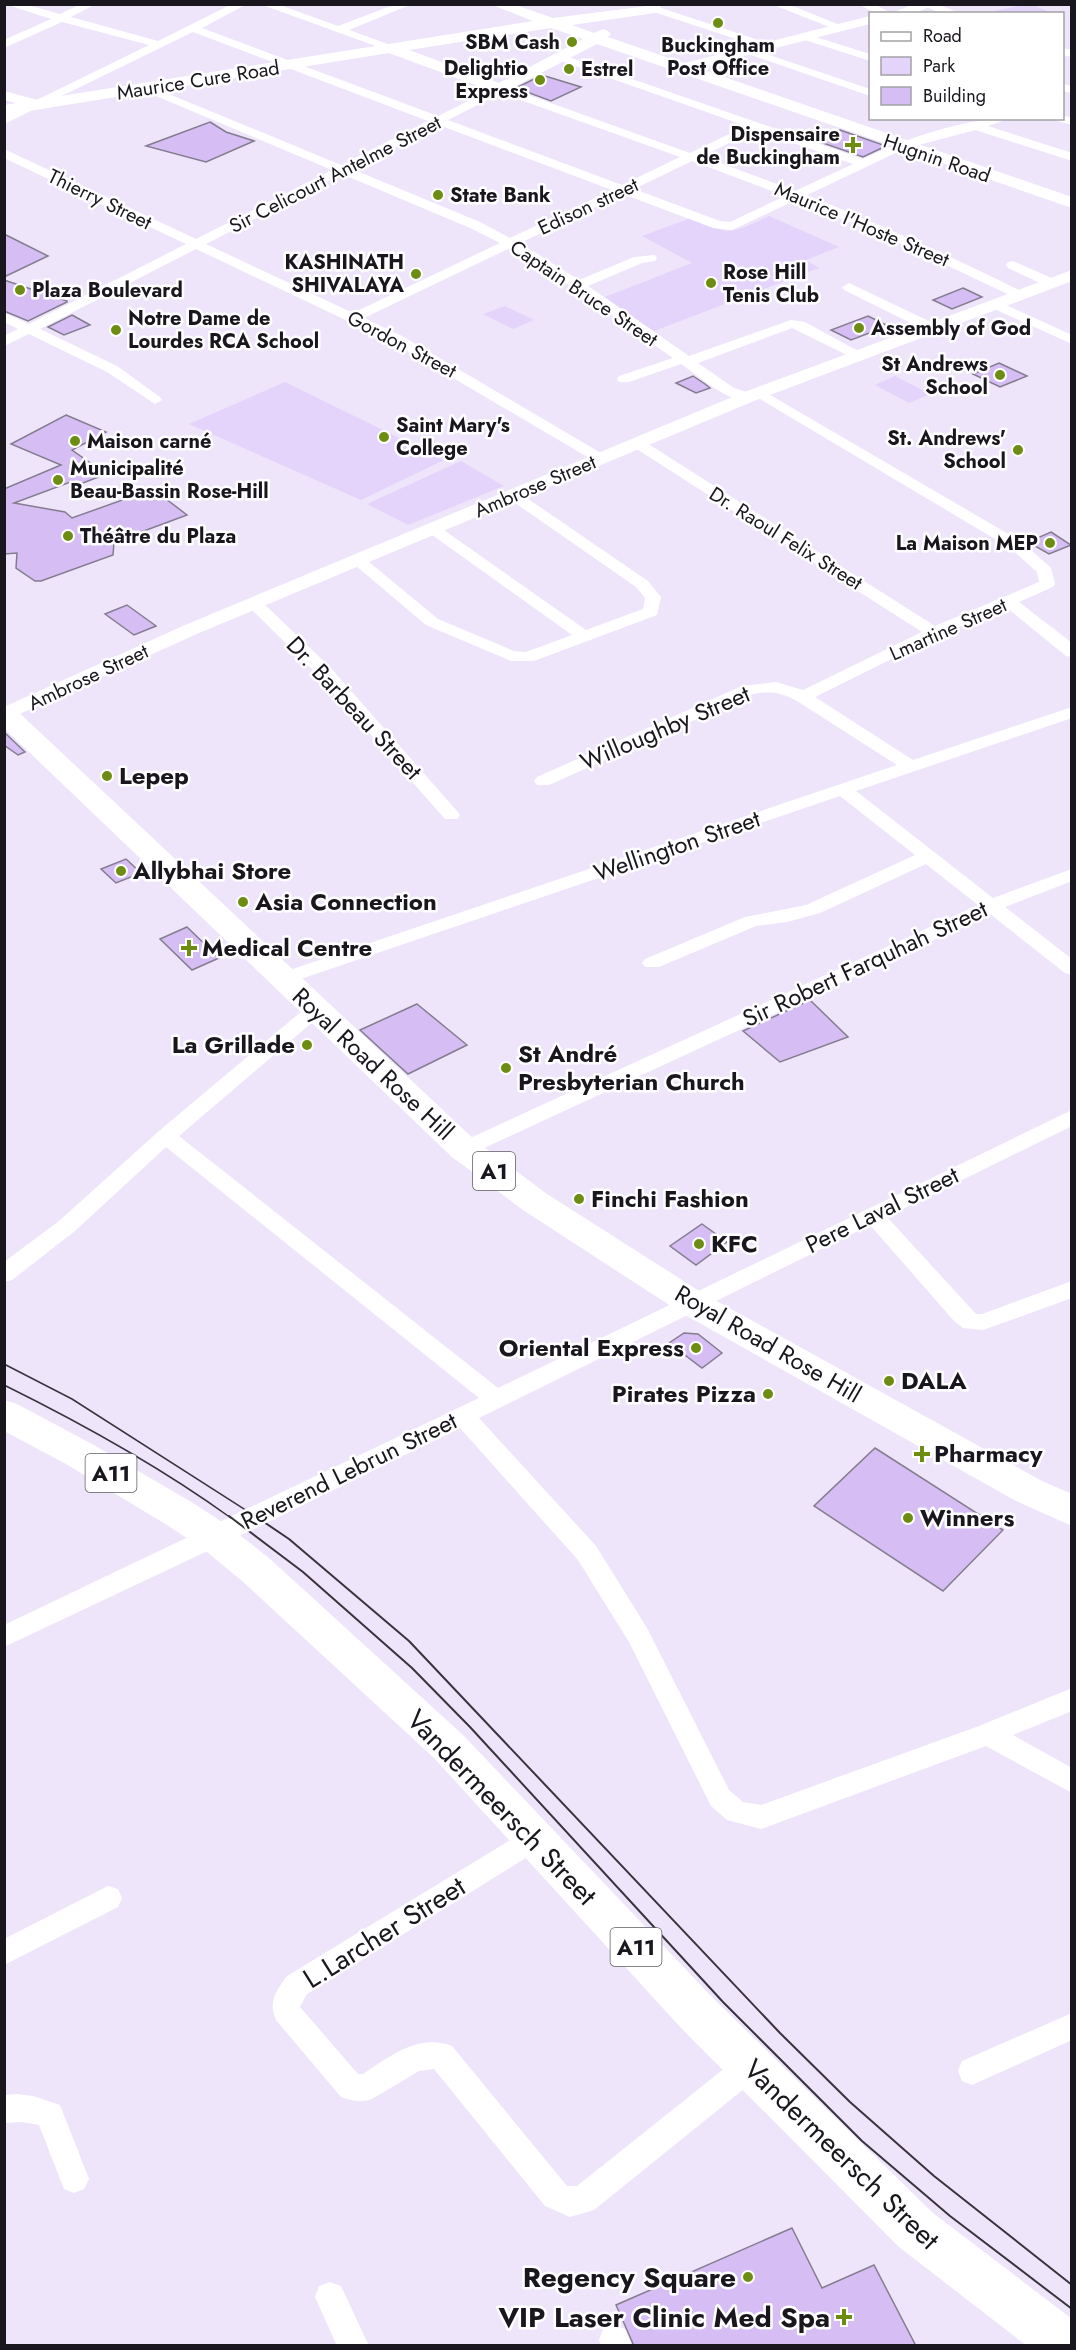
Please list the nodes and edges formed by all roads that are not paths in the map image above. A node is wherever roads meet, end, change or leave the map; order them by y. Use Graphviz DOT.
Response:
graph roads {
  1 [pos="10,4"];
  2 [pos="92,4"];
  3 [pos="242,4"];
  4 [pos="265,4"];
  5 [pos="407,4"];
  6 [pos="497,4"];
  7 [pos="776,4"];
  8 [pos="863,4"];
  9 [pos="929,5"];
  10 [pos="660,7"];
  11 [pos="883,12"];
  12 [pos="903,12"];
  13 [pos="948,12"];
  14 [pos="62,18"];
  15 [pos="869,21"];
  16 [pos="551,23"];
  17 [pos="841,27"];
  18 [pos="194,28"];
  19 [pos="338,30"];
  20 [pos="806,36"];
  21 [pos="594,38"];
  22 [pos="4,45"];
  23 [pos="160,45"];
  24 [pos="767,46"];
  25 [pos="392,49"];
  26 [pos="749,51"];
  27 [pos="560,57"];
  28 [pos="869,58"];
  29 [pos="295,65"];
  30 [pos="682,68"];
  31 [pos="148,88"];
  32 [pos="500,88"];
  33 [pos="869,93"];
  34 [pos="4,95"];
  35 [pos="40,105"];
  36 [pos="4,111"];
  37 [pos="440,120"];
  38 [pos="956,120"];
  39 [pos="997,120"];
  40 [pos="4,122"];
  41 [pos="758,125"];
  42 [pos="974,126"];
  43 [pos="900,146"];
  44 [pos="4,153"];
  45 [pos="1071,157"];
  46 [pos="692,158"];
  47 [pos="862,163"];
  48 [pos="344,170"];
  49 [pos="623,190"];
  50 [pos="797,195"];
  51 [pos="1071,203"];
  52 [pos="511,242"];
  53 [pos="196,245"];
  54 [pos="650,258"];
  55 [pos="1013,265"];
  56 [pos="1064,279"];
  57 [pos="578,285"];
  58 [pos="849,287"];
  59 [pos="1018,295"];
  60 [pos="996,304"];
  61 [pos="4,317"];
  62 [pos="354,318"];
  63 [pos="932,328"];
  64 [pos="27,330"];
  65 [pos="1071,340"];
  66 [pos="4,342"];
  67 [pos="860,356"];
  68 [pos="685,361"];
  69 [pos="624,379"];
  70 [pos="754,395"];
  71 [pos="155,400"];
  72 [pos="637,443"];
  73 [pos="601,459"];
  74 [pos="513,495"];
  75 [pos="433,529"];
  76 [pos="1016,545"];
  77 [pos="357,560"];
  78 [pos="1009,602"];
  79 [pos="254,603"];
  80 [pos="934,632"];
  81 [pos="584,636"];
  82 [pos="1071,652"];
  83 [pos="803,697"];
  84 [pos="1071,712"];
  85 [pos="5,714"];
  86 [pos="910,766"];
  87 [pos="543,781"];
  88 [pos="843,790"];
  89 [pos="451,815"];
  90 [pos="927,856"];
  91 [pos="1071,874"];
  92 [pos="991,906"];
  93 [pos="652,963"];
  94 [pos="1071,969"];
  95 [pos="282,979"];
  96 [pos="315,1010"];
  97 [pos="1071,1117"];
  98 [pos="166,1136"];
  99 [pos="464,1149"];
  100 [pos="873,1214"];
  101 [pos="4,1274"];
  102 [pos="1071,1289"];
  103 [pos="693,1303"];
  104 [pos="496,1399"];
  105 [pos="4,1414"];
  106 [pos="462,1415"];
  107 [pos="1071,1511"];
  108 [pos="215,1537"];
  109 [pos="4,1637"];
  110 [pos="1071,1699"];
  111 [pos="988,1734"];
  112 [pos="1071,1782"];
  113 [pos="536,1838"];
  114 [pos="108,1898"];
  115 [pos="4,1953"];
  116 [pos="1071,2026"];
  117 [pos="750,2066"];
  118 [pos="972,2071"];
  119 [pos="4,2109"];
  120 [pos="74,2178"];
  121 [pos="330,2297"];
  122 [pos="354,2346"];
  123 [pos="1067,2346"];
  1 -- 14 [label="street"];
  2 -- 14 [label="street"];
  3 -- 18 [label="street"];
  4 -- 19 [label="street"];
  5 -- 19 [label="street"];
  6 -- 16 [label="main road, Hugnin Road"];
  7 -- 17 [label="street"];
  8 -- 11 [label="street"];
  9 -- 12 [label="street"];
  9 -- 13 [label="street"];
  10 -- 16 [label="main road, Maurice Cure Road"];
  10 -- 21 [label="main road, Sir Celicourt Antelme Street"];
  10 -- 24 [label="street"];
  14 -- 22 [label="street"];
  14 -- 23 [label="street"];
  15 -- 17 [label="street"];
  16 -- 21 [label="main road, Hugnin Road"];
  16 -- 25 [label="main road, Maurice Cure Road"];
  17 -- 20 [label="street"];
  18 -- 23 [label="street"];
  18 -- 29 [label="street"];
  19 -- 25 [label="street"];
  20 -- 24 [label="street"];
  20 -- 28 [label="street"];
  21 -- 27 [label="main road, Sir Celicourt Antelme Street"];
  21 -- 30 [label="main road, Hugnin Road"];
  23 -- 35 [label="street"];
  24 -- 26 [label="street"];
  25 -- 29 [label="main road, Maurice Cure Road"];
  25 -- 32 [label="main road"];
  26 -- 30 [label="street"];
  26 -- 33 [label="street"];
  27 -- 32 [label="main road, Sir Celicourt Antelme Street"];
  27 -- 41 [label="street"];
  29 -- 31 [label="main road, Maurice Cure Road"];
  29 -- 37 [label="street"];
  30 -- 43 [label="main road, Hugnin Road"];
  31 -- 35 [label="main road, Maurice Cure Road"];
  31 -- 48 [label="street, Captain Bruce Street"];
  32 -- 37 [label="street, Sir Celicourt Antelme Street"];
  32 -- 46 [label="street, Maurice I'Hoste Street"];
  34 -- 35 [label="street"];
  35 -- 36 [label="main road, Maurice Cure Road"];
  35 -- 40 [label="street"];
  37 -- 48 [label="street, Sir Celicourt Antelme Street"];
  37 -- 49 [label="street"];
  38 -- 42 [label="street"];
  39 -- 42 [label="street"];
  41 -- 46 [label="street, Edison street"];
  41 -- 47 [label="street"];
  42 -- 43 [label="street"];
  42 -- 45 [label="street"];
  43 -- 47 [label="street"];
  43 -- 51 [label="main road, Hugnin Road"];
  44 -- 53 [label="street, Thierry Street"];
  46 -- 49 [label="street, Edison street"];
  46 -- 50 [label="street, Maurice I'Hoste Street"];
  47 -- 50 [label="street"];
  48 -- 52 [label="street, Captain Bruce Street"];
  48 -- 53 [label="street, Sir Celicourt Antelme Street"];
  49 -- 50 [label="street"];
  49 -- 52 [label="street, Edison street"];
  50 -- 59 [label="street, Maurice I'Hoste Street"];
  52 -- 57 [label="street, Captain Bruce Street"];
  52 -- 62 [label="street, Edison street"];
  53 -- 62 [label="street, Gordon Street"];
  53 -- 64 [label="street, Sir Celicourt Antelme Street"];
  54 -- 57 [label="street"];
  55 -- 56 [label="street"];
  56 -- 59 [label="street, Ambrose Street"];
  57 -- 68 [label="street, Captain Bruce Street"];
  58 -- 63 [label="street"];
  59 -- 60 [label="street, Ambrose Street"];
  60 -- 63 [label="street, Ambrose Street"];
  60 -- 65 [label="street"];
  61 -- 64 [label="street"];
  62 -- 73 [label="street, Gordon Street"];
  63 -- 67 [label="street, Ambrose Street"];
  64 -- 66 [label="street, Sir Celicourt Antelme Street"];
  64 -- 71 [label="street"];
  67 -- 68 [label="street"];
  67 -- 70 [label="street, Ambrose Street"];
  68 -- 69 [label="street"];
  68 -- 70 [label="street, Captain Bruce Street"];
  70 -- 72 [label="street, Ambrose Street"];
  70 -- 76 [label="street, Captain Bruce Street"];
  72 -- 73 [label="street, Ambrose Street"];
  72 -- 80 [label="street, Dr. Raoul Felix Street"];
  73 -- 74 [label="street, Ambrose Street"];
  74 -- 75 [label="street, Ambrose Street"];
  74 -- 81 [label="street"];
  75 -- 77 [label="street, Ambrose Street"];
  75 -- 81 [label="street"];
  76 -- 78 [label="street, Lmartine Street"];
  77 -- 79 [label="street, Ambrose Street"];
  77 -- 81 [label="street"];
  78 -- 80 [label="street, Lmartine Street"];
  78 -- 82 [label="street"];
  79 -- 85 [label="street, Ambrose Street"];
  79 -- 89 [label="street, Dr. Barbeau Street"];
  80 -- 83 [label="street, Lmartine Street"];
  83 -- 86 [label="street, Willoughby Street"];
  83 -- 87 [label="street, Willoughby Street"];
  84 -- 86 [label="street, Wellington Street"];
  85 -- 95 [label="main road, Royal Road Rose Hill / A1"];
  86 -- 88 [label="street, Wellington Street"];
  88 -- 90 [label="street"];
  88 -- 95 [label="street, Wellington Street"];
  90 -- 92 [label="street"];
  90 -- 93 [label="street"];
  91 -- 92 [label="street, Sir Robert Farquhah Street"];
  92 -- 94 [label="street"];
  92 -- 99 [label="street, Sir Robert Farquhah Street"];
  95 -- 96 [label="main road, Royal Road Rose Hill / A1"];
  96 -- 98 [label="street"];
  96 -- 99 [label="main road, Royal Road Rose Hill / A1"];
  97 -- 100 [label="street, Pere Laval Street"];
  98 -- 101 [label="street"];
  98 -- 104 [label="street"];
  99 -- 103 [label="main road, Royal Road Rose Hill / A1"];
  100 -- 102 [label="street"];
  100 -- 103 [label="street, Pere Laval Street"];
  103 -- 104 [label="street, Reverend Lebrun Street"];
  103 -- 107 [label="main road, Royal Road Rose Hill / A1"];
  104 -- 106 [label="street, Reverend Lebrun Street"];
  105 -- 108 [label="main road, Vandermeersch Street / A11"];
  106 -- 108 [label="street, Reverend Lebrun Street"];
  106 -- 111 [label="street"];
  108 -- 109 [label="street, Reverend Lebrun Street"];
  108 -- 113 [label="main road, Vandermeersch Street / A11"];
  110 -- 111 [label="street"];
  111 -- 112 [label="street"];
  113 -- 117 [label="main road, Vandermeersch Street / A11"];
  113 -- 117 [label="street, L.Larcher Street"];
  114 -- 115 [label="street"];
  116 -- 118 [label="street"];
  117 -- 123 [label="main road, Vandermeersch Street / A11"];
  119 -- 120 [label="street"];
  121 -- 122 [label="street"];
}
